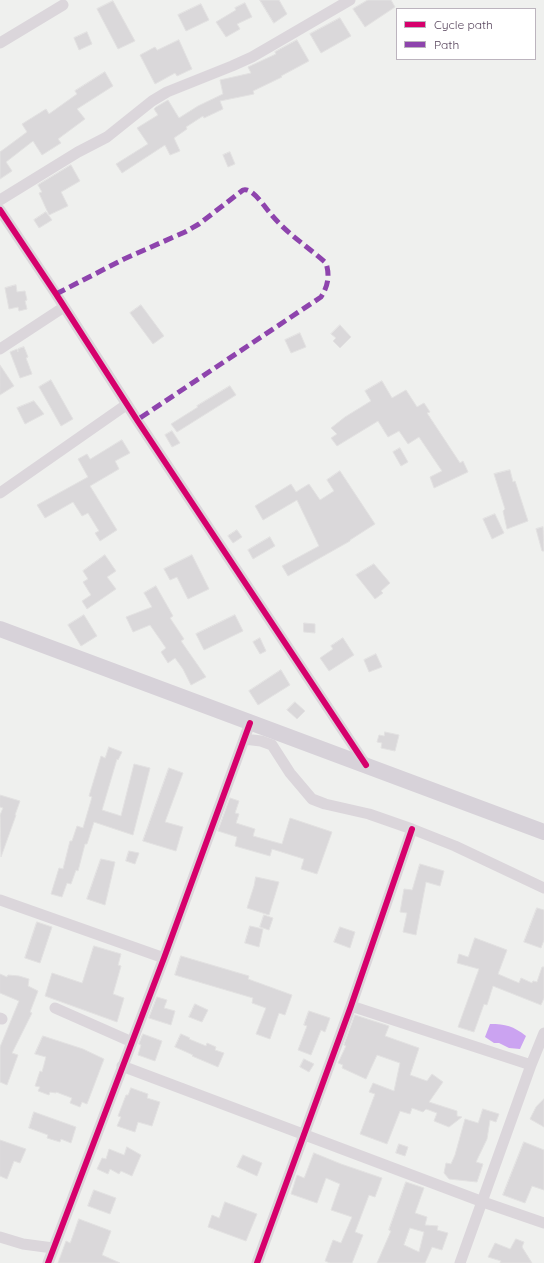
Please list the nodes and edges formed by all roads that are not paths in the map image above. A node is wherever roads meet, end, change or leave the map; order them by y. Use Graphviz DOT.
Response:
graph roads {
  1 [pos="350,0"];
  2 [pos="63,5"];
  3 [pos="0,43"];
  4 [pos="0,200"];
  5 [pos="0,210"];
  6 [pos="4,226"];
  7 [pos="64,307"];
  8 [pos="0,349"];
  9 [pos="126,405"];
  10 [pos="0,493"];
  11 [pos="0,629"];
  12 [pos="250,723"];
  13 [pos="244,739"];
  14 [pos="366,765"];
  15 [pos="412,828"];
  16 [pos="544,832"];
  17 [pos="544,888"];
  18 [pos="0,900"];
  19 [pos="164,958"];
  20 [pos="351,1006"];
  21 [pos="55,1008"];
  22 [pos="544,1033"];
  23 [pos="132,1042"];
  24 [pos="531,1065"];
  25 [pos="122,1066"];
  26 [pos="304,1135"];
  27 [pos="483,1202"];
  28 [pos="544,1223"];
  29 [pos="0,1237"];
  30 [pos="54,1248"];
  31 [pos="48,1263"];
  32 [pos="258,1263"];
  33 [pos="460,1263"];
  1 -- 4 [label="street"];
  2 -- 3 [label="street"];
  5 -- 6 [label="street"];
  6 -- 7 [label="street"];
  7 -- 8 [label="street"];
  7 -- 9 [label="street"];
  9 -- 10 [label="street"];
  9 -- 14 [label="street"];
  11 -- 12 [label="main road"];
  12 -- 13 [label="street"];
  12 -- 14 [label="main road"];
  13 -- 15 [label="street"];
  13 -- 19 [label="street"];
  14 -- 16 [label="main road"];
  15 -- 17 [label="street"];
  15 -- 20 [label="street"];
  18 -- 19 [label="street"];
  19 -- 23 [label="street"];
  20 -- 24 [label="street"];
  20 -- 26 [label="street"];
  21 -- 23 [label="street"];
  22 -- 24 [label="street"];
  23 -- 25 [label="street"];
  24 -- 27 [label="street"];
  25 -- 26 [label="street"];
  25 -- 30 [label="street"];
  26 -- 27 [label="street"];
  26 -- 32 [label="street"];
  27 -- 28 [label="street"];
  27 -- 33 [label="street"];
  29 -- 30 [label="street"];
  30 -- 31 [label="street"];
}
